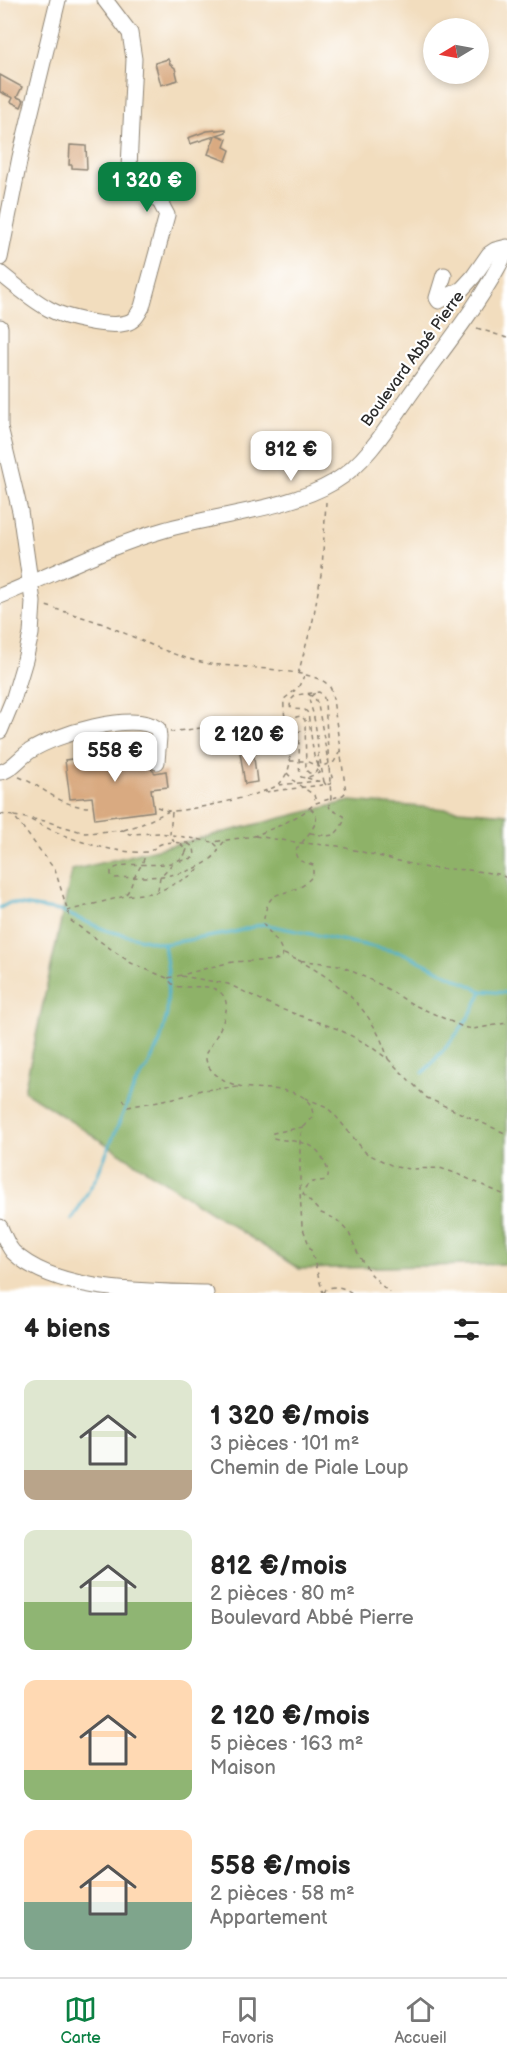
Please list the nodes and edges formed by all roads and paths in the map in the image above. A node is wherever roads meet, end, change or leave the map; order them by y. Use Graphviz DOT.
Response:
graph roads {
  1 [pos="58,0"];
  2 [pos="105,0"];
  3 [pos="507,249"];
  4 [pos="0,258"];
  5 [pos="0,273"];
  6 [pos="444,275"];
  7 [pos="501,278"];
  8 [pos="464,320"];
  9 [pos="0,327"];
  10 [pos="507,338"];
  11 [pos="327,486"];
  12 [pos="31,583"];
  13 [pos="0,596"];
  14 [pos="33,602"];
  15 [pos="298,675"];
  16 [pos="304,676"];
  17 [pos="315,693"];
  18 [pos="306,694"];
  19 [pos="311,695"];
  20 [pos="158,729"];
  21 [pos="0,731"];
  22 [pos="297,733"];
  23 [pos="306,734"];
  24 [pos="288,737"];
  25 [pos="247,747"];
  26 [pos="340,750"];
  27 [pos="306,760"];
  28 [pos="290,761"];
  29 [pos="300,761"];
  30 [pos="157,762"];
  31 [pos="328,762"];
  32 [pos="320,766"];
  33 [pos="2,772"];
  34 [pos="287,773"];
  35 [pos="306,778"];
  36 [pos="318,781"];
  37 [pos="324,782"];
  38 [pos="297,784"];
  39 [pos="330,784"];
  40 [pos="278,785"];
  41 [pos="326,786"];
  42 [pos="304,788"];
  43 [pos="265,792"];
  44 [pos="331,798"];
  45 [pos="316,803"];
  46 [pos="88,807"];
  47 [pos="157,807"];
  48 [pos="310,808"];
  49 [pos="171,811"];
  50 [pos="0,814"];
  51 [pos="14,816"];
  52 [pos="30,820"];
  53 [pos="123,831"];
  54 [pos="310,833"];
  55 [pos="170,834"];
  56 [pos="254,836"];
  57 [pos="198,841"];
  58 [pos="226,841"];
  59 [pos="213,842"];
  60 [pos="164,843"];
  61 [pos="175,843"];
  62 [pos="301,843"];
  63 [pos="181,844"];
  64 [pos="189,844"];
  65 [pos="186,852"];
  66 [pos="218,852"];
  67 [pos="145,853"];
  68 [pos="179,861"];
  69 [pos="175,862"];
  70 [pos="141,866"];
  71 [pos="202,866"];
  72 [pos="134,877"];
  73 [pos="160,877"];
  74 [pos="507,878"];
  75 [pos="158,892"];
  76 [pos="125,896"];
  77 [pos="66,911"];
  78 [pos="283,953"];
  79 [pos="297,960"];
  80 [pos="181,975"];
  81 [pos="167,978"];
  82 [pos="507,1023"];
  83 [pos="388,1059"];
  84 [pos="239,1087"];
  85 [pos="304,1097"];
  86 [pos="123,1100"];
  87 [pos="303,1127"];
  88 [pos="507,1134"];
  89 [pos="299,1142"];
  90 [pos="507,1196"];
  91 [pos="0,1227"];
  92 [pos="206,1293"];
  93 [pos="324,1293"];
  94 [pos="352,1293"];
  95 [pos="389,1293"];
  1 -- 4 [label="street"];
  2 -- 5 [label="street"];
  3 -- 6 [label="street"];
  3 -- 7 [label="street, Boulevard Abbé Pierre"];
  7 -- 8 [label="street, Boulevard Abbé Pierre"];
  8 -- 10 [label="path"];
  8 -- 11 [label="street, Boulevard Abbé Pierre"];
  9 -- 12 [label="street"];
  11 -- 12 [label="street, Boulevard Abbé Pierre"];
  11 -- 15 [label="path"];
  12 -- 13 [label="street, Boulevard Abbé Pierre"];
  12 -- 14 [label="street"];
  14 -- 15 [label="path"];
  14 -- 21 [label="street"];
  15 -- 16 [label="path"];
  16 -- 24 [label="path"];
  16 -- 26 [label="path"];
  17 -- 18 [label="path"];
  17 -- 19 [label="path"];
  17 -- 31 [label="path"];
  18 -- 19 [label="path"];
  18 -- 32 [label="path"];
  19 -- 31 [label="path"];
  19 -- 32 [label="path"];
  20 -- 25 [label="path"];
  20 -- 30 [label="street"];
  20 -- 33 [label="street"];
  22 -- 23 [label="path"];
  22 -- 23 [label="path"];
  22 -- 24 [label="path"];
  22 -- 29 [label="path"];
  23 -- 27 [label="path"];
  24 -- 28 [label="path"];
  26 -- 31 [label="path"];
  26 -- 44 [label="path"];
  27 -- 29 [label="path"];
  27 -- 32 [label="path"];
  27 -- 32 [label="path"];
  28 -- 29 [label="path"];
  28 -- 34 [label="path"];
  29 -- 35 [label="path"];
  31 -- 32 [label="path"];
  31 -- 39 [label="path"];
  32 -- 35 [label="path"];
  32 -- 37 [label="path"];
  33 -- 46 [label="path"];
  34 -- 38 [label="path"];
  34 -- 40 [label="path"];
  35 -- 36 [label="path"];
  36 -- 37 [label="path"];
  36 -- 38 [label="path"];
  37 -- 41 [label="path"];
  38 -- 40 [label="path"];
  38 -- 42 [label="path"];
  39 -- 41 [label="path"];
  39 -- 44 [label="path"];
  40 -- 43 [label="path"];
  41 -- 42 [label="path"];
  42 -- 43 [label="path"];
  42 -- 45 [label="path"];
  43 -- 49 [label="path"];
  44 -- 45 [label="path"];
  44 -- 54 [label="path"];
  45 -- 48 [label="path"];
  47 -- 49 [label="path"];
  48 -- 54 [label="path"];
  48 -- 56 [label="path"];
  49 -- 53 [label="path"];
  49 -- 55 [label="path"];
  50 -- 51 [label="path"];
  51 -- 52 [label="path"];
  51 -- 77 [label="path"];
  52 -- 53 [label="path"];
  52 -- 67 [label="path"];
  53 -- 55 [label="path"];
  54 -- 62 [label="path"];
  55 -- 57 [label="path"];
  55 -- 60 [label="path"];
  55 -- 61 [label="path"];
  56 -- 58 [label="path"];
  56 -- 62 [label="path"];
  57 -- 59 [label="path"];
  57 -- 64 [label="path"];
  58 -- 59 [label="path"];
  58 -- 66 [label="path"];
  59 -- 66 [label="path"];
  60 -- 61 [label="path"];
  60 -- 67 [label="path"];
  61 -- 63 [label="path"];
  62 -- 74 [label="path"];
  62 -- 78 [label="path"];
  63 -- 64 [label="path"];
  63 -- 65 [label="path"];
  64 -- 65 [label="path"];
  64 -- 68 [label="path"];
  65 -- 68 [label="path"];
  66 -- 71 [label="path"];
  67 -- 70 [label="path"];
  68 -- 69 [label="path"];
  69 -- 70 [label="path"];
  69 -- 73 [label="path"];
  70 -- 72 [label="path"];
  70 -- 72 [label="path"];
  71 -- 73 [label="path"];
  71 -- 75 [label="path"];
  72 -- 73 [label="path"];
  72 -- 76 [label="path"];
  73 -- 75 [label="path"];
  75 -- 76 [label="path"];
  76 -- 77 [label="path"];
  77 -- 81 [label="path"];
  78 -- 79 [label="path"];
  78 -- 80 [label="path"];
  79 -- 82 [label="path"];
  79 -- 83 [label="path"];
  80 -- 81 [label="path"];
  80 -- 83 [label="path"];
  81 -- 84 [label="path"];
  83 -- 88 [label="path"];
  84 -- 85 [label="path"];
  84 -- 86 [label="path"];
  85 -- 87 [label="path"];
  85 -- 90 [label="path"];
  87 -- 89 [label="path"];
  87 -- 89 [label="path"];
  89 -- 93 [label="path"];
  89 -- 95 [label="path"];
  91 -- 92 [label="street"];
  93 -- 94 [label="path"];
}
